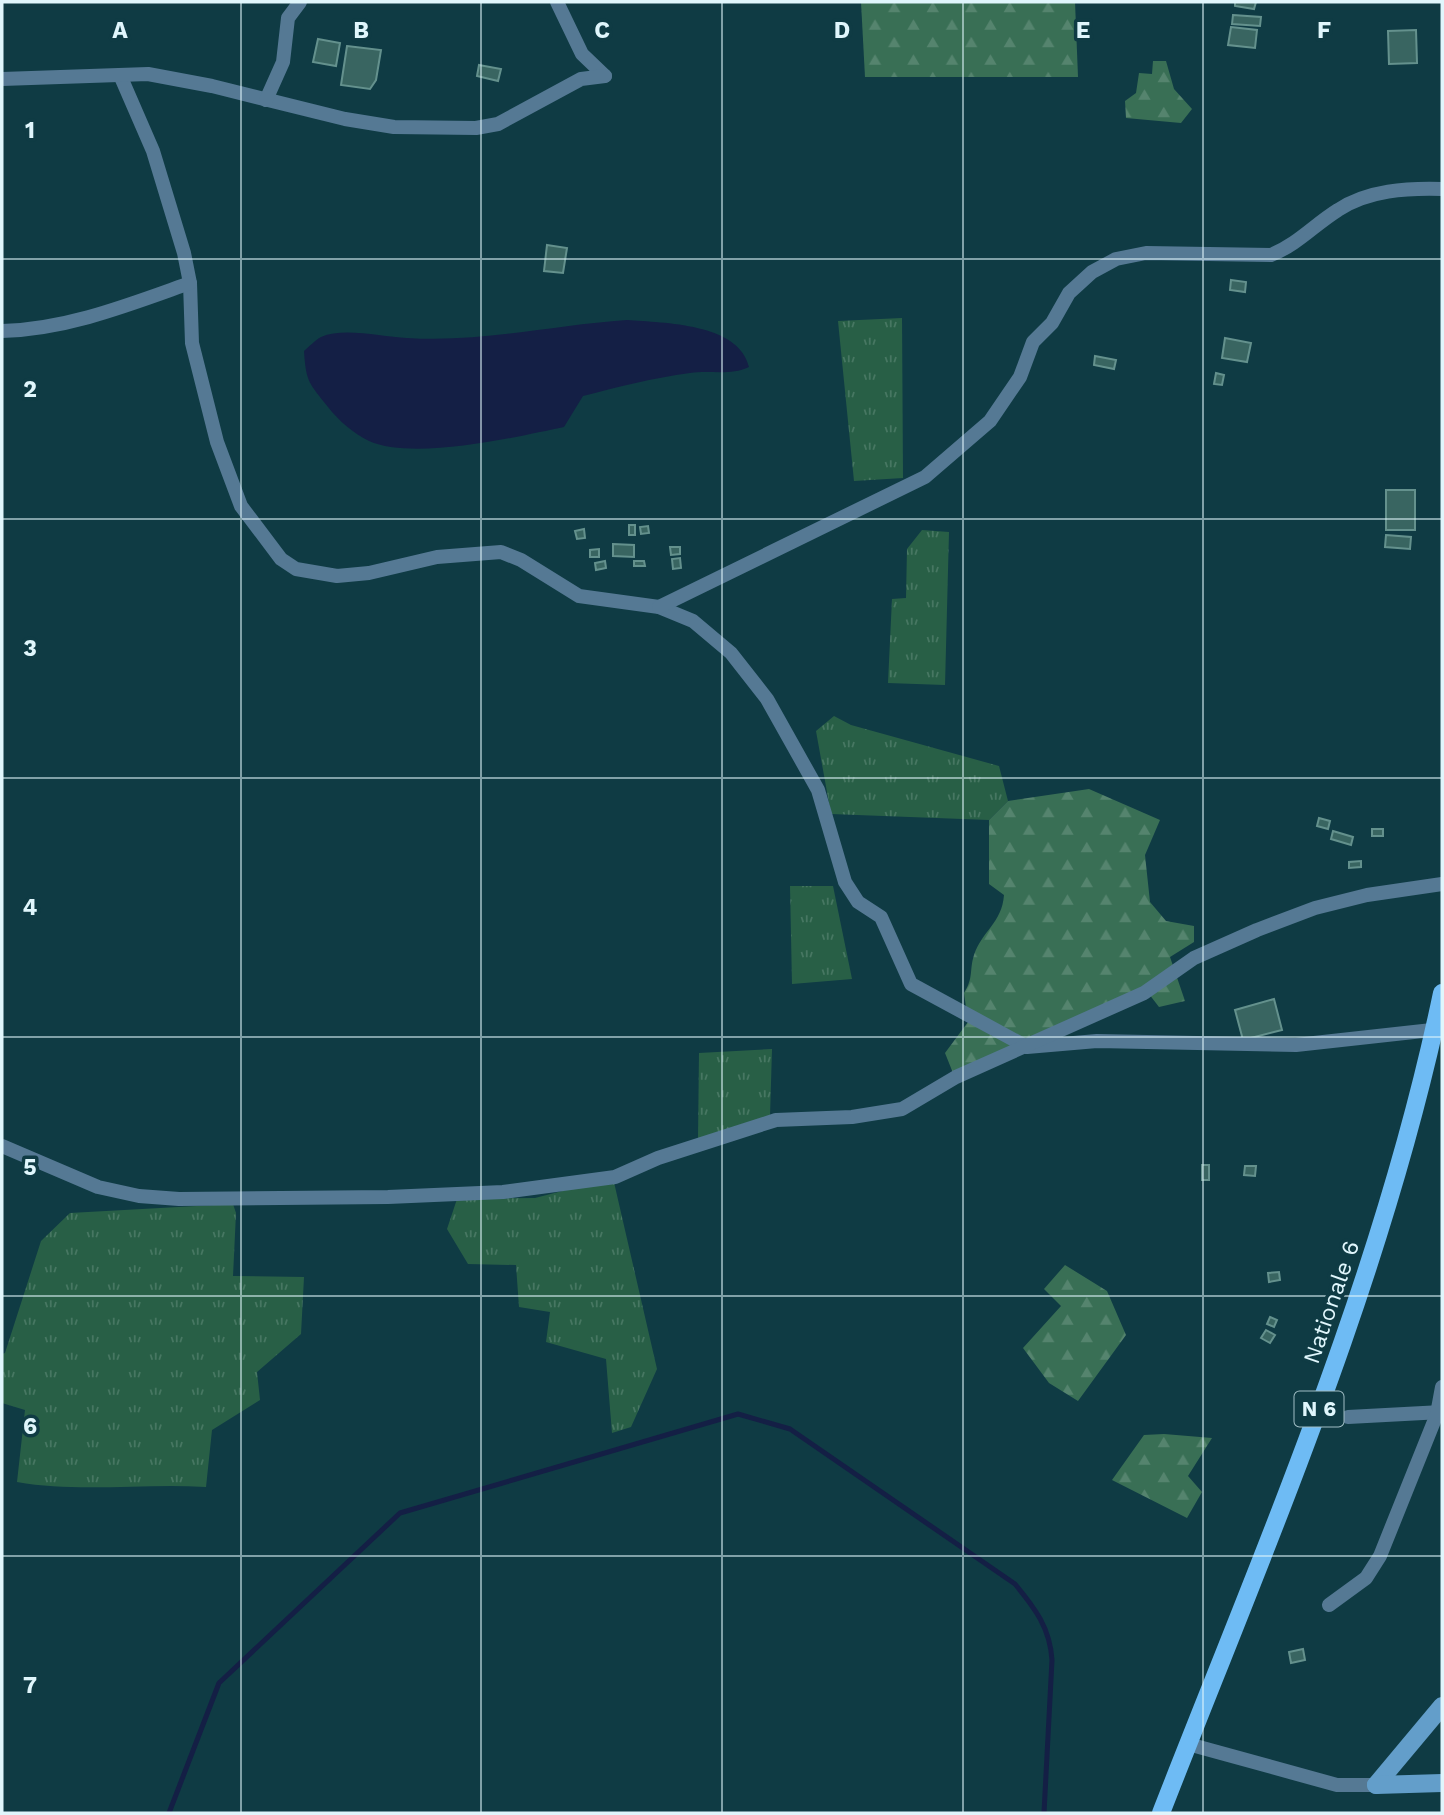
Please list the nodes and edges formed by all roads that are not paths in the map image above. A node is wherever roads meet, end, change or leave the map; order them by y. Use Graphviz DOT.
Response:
graph roads {
  1 [pos="284,2"];
  2 [pos="300,2"];
  3 [pos="557,2"];
  4 [pos="289,18"];
  5 [pos="120,75"];
  6 [pos="2,79"];
  7 [pos="266,100"];
  8 [pos="1442,189"];
  9 [pos="190,283"];
  10 [pos="2,331"];
  11 [pos="659,607"];
  12 [pos="1442,884"];
  13 [pos="1442,993"];
  14 [pos="1438,1029"];
  15 [pos="1027,1047"];
  16 [pos="2,1146"];
  17 [pos="1442,1387"];
  18 [pos="1440,1413"];
  19 [pos="1348,1417"];
  20 [pos="1329,1605"];
  21 [pos="1442,1706"];
  22 [pos="1188,1744"];
  23 [pos="1442,1783"];
  24 [pos="1376,1785"];
  25 [pos="1161,1813"];
  1 -- 4 [label="street"];
  2 -- 4 [label="street"];
  3 -- 7 [label="street"];
  4 -- 7 [label="street"];
  5 -- 6 [label="street"];
  5 -- 7 [label="street"];
  5 -- 9 [label="street"];
  8 -- 11 [label="street"];
  9 -- 10 [label="street"];
  9 -- 11 [label="street"];
  11 -- 15 [label="street"];
  12 -- 15 [label="street"];
  13 -- 14 [label="main road, Nationale 6 / N 6"];
  14 -- 15 [label="street"];
  14 -- 22 [label="main road, Nationale 6 / N 6"];
  15 -- 16 [label="street"];
  17 -- 18 [label="street"];
  18 -- 19 [label="street"];
  18 -- 20 [label="street"];
  21 -- 24 [label="street"];
  22 -- 24 [label="street"];
  22 -- 25 [label="main road, Nationale 6 / N 6"];
  23 -- 24 [label="street"];
}
